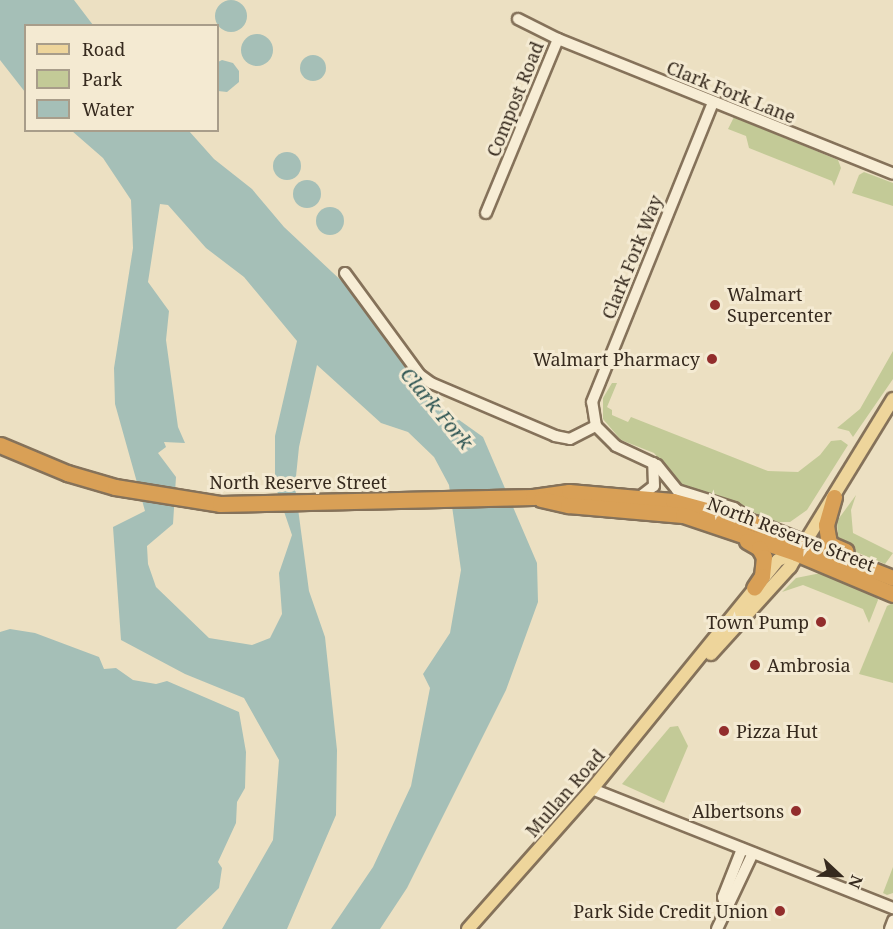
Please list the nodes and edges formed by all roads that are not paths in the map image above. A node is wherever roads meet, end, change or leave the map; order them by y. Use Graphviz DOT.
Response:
graph roads {
  1 [pos="518,19"];
  2 [pos="558,39"];
  3 [pos="713,103"];
  4 [pos="893,174"];
  5 [pos="486,213"];
  6 [pos="345,273"];
  7 [pos="893,399"];
  8 [pos="596,426"];
  9 [pos="0,445"];
  10 [pos="653,462"];
  11 [pos="641,496"];
  12 [pos="834,496"];
  13 [pos="533,497"];
  14 [pos="683,515"];
  15 [pos="754,523"];
  16 [pos="800,548"];
  17 [pos="893,571"];
  18 [pos="893,578"];
  19 [pos="754,588"];
  20 [pos="893,594"];
  21 [pos="686,677"];
  22 [pos="592,789"];
  23 [pos="742,849"];
  24 [pos="753,854"];
  25 [pos="726,907"];
  26 [pos="893,908"];
  27 [pos="893,921"];
  28 [pos="468,929"];
  29 [pos="717,929"];
  30 [pos="890,929"];
  1 -- 2 [label="street, Compost Road"];
  2 -- 3 [label="street, Clark Fork Lane"];
  2 -- 5 [label="street, Compost Road"];
  3 -- 4 [label="street, Clark Fork Lane"];
  3 -- 8 [label="street, Clark Fork Way"];
  6 -- 8 [label="street"];
  7 -- 12 [label="main road, Mullan Road"];
  8 -- 10 [label="street"];
  9 -- 13 [label="highway, North Reserve Street"];
  10 -- 11 [label="street"];
  10 -- 15 [label="street"];
  11 -- 13 [label="highway, North Reserve Street"];
  11 -- 15 [label="highway, North Reserve Street"];
  12 -- 16 [label="main road, Mullan Road"];
  12 -- 17 [label="highway"];
  13 -- 14 [label="highway, North Reserve Street"];
  14 -- 16 [label="highway, North Reserve Street"];
  14 -- 19 [label="highway"];
  15 -- 16 [label="highway, North Reserve Street"];
  16 -- 18 [label="highway, North Reserve Street"];
  16 -- 19 [label="main road, Mullan Road"];
  16 -- 20 [label="highway, North Reserve Street"];
  16 -- 21 [label="main road, Mullan Road"];
  19 -- 21 [label="main road, Mullan Road"];
  21 -- 22 [label="main road, Mullan Road"];
  22 -- 23 [label="street"];
  22 -- 28 [label="main road, Mullan Road"];
  23 -- 24 [label="street"];
  23 -- 25 [label="street"];
  24 -- 25 [label="street"];
  24 -- 26 [label="street"];
  25 -- 29 [label="street"];
  27 -- 30 [label="street"];
}
